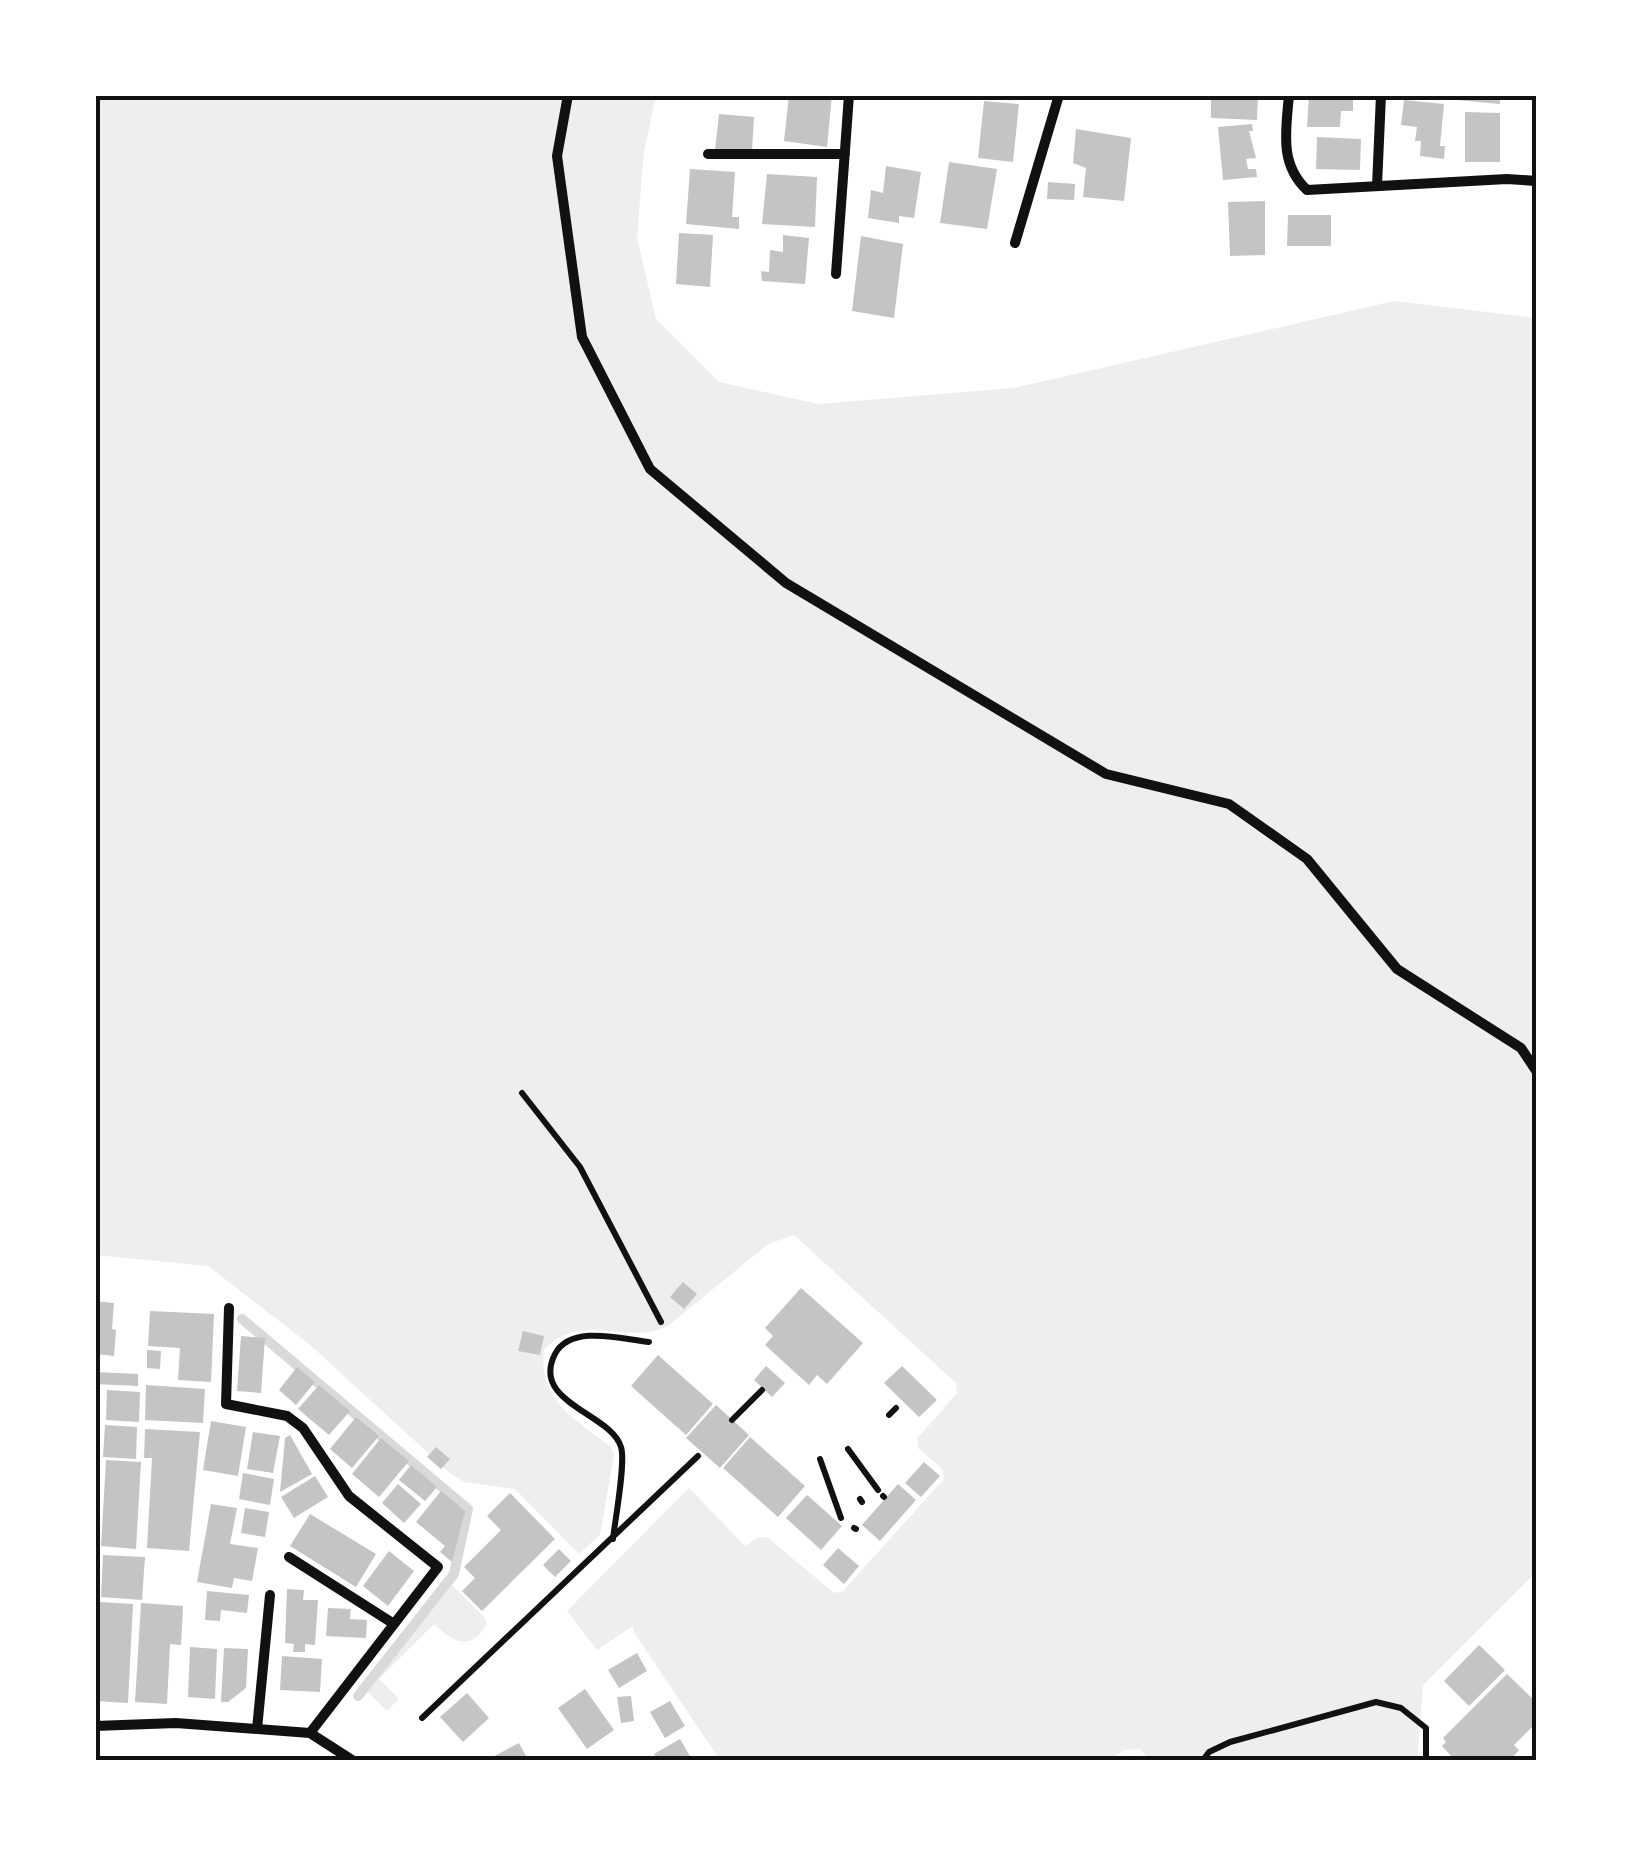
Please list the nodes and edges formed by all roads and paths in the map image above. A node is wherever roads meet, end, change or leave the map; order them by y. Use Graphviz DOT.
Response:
graph roads {
  1 [pos="568,95"];
  2 [pos="849,95"];
  3 [pos="1059,95"];
  4 [pos="1288,95"];
  5 [pos="1382,95"];
  6 [pos="708,154"];
  7 [pos="844,154"];
  8 [pos="1537,180"];
  9 [pos="1377,186"];
  10 [pos="1015,243"];
  11 [pos="836,274"];
  12 [pos="1537,1072"];
  13 [pos="522,1093"];
  14 [pos="229,1308"];
  15 [pos="661,1322"];
  16 [pos="649,1342"];
  17 [pos="762,1390"];
  18 [pos="896,1408"];
  19 [pos="889,1415"];
  20 [pos="732,1420"];
  21 [pos="848,1449"];
  22 [pos="698,1456"];
  23 [pos="820,1459"];
  24 [pos="882,1494"];
  25 [pos="842,1518"];
  26 [pos="613,1540"];
  27 [pos="289,1557"];
  28 [pos="270,1595"];
  29 [pos="394,1624"];
  30 [pos="422,1718"];
  31 [pos="95,1726"];
  32 [pos="257,1729"];
  33 [pos="310,1734"];
  34 [pos="352,1760"];
  35 [pos="1202,1760"];
  36 [pos="1426,1760"];
  1 -- 12 [label="street"];
  2 -- 7 [label="street"];
  3 -- 10 [label="street"];
  4 -- 9 [label="street"];
  5 -- 9 [label="street"];
  6 -- 7 [label="street"];
  7 -- 11 [label="street"];
  8 -- 9 [label="street"];
  13 -- 15 [label="path"];
  14 -- 29 [label="street"];
  16 -- 26 [label="path"];
  17 -- 20 [label="path"];
  18 -- 19 [label="path"];
  21 -- 24 [label="path"];
  22 -- 26 [label="path"];
  23 -- 25 [label="path"];
  26 -- 30 [label="path"];
  27 -- 29 [label="street"];
  28 -- 32 [label="street"];
  29 -- 33 [label="street"];
  31 -- 32 [label="street"];
  32 -- 33 [label="street"];
  33 -- 34 [label="street"];
  35 -- 36 [label="path"];
}
